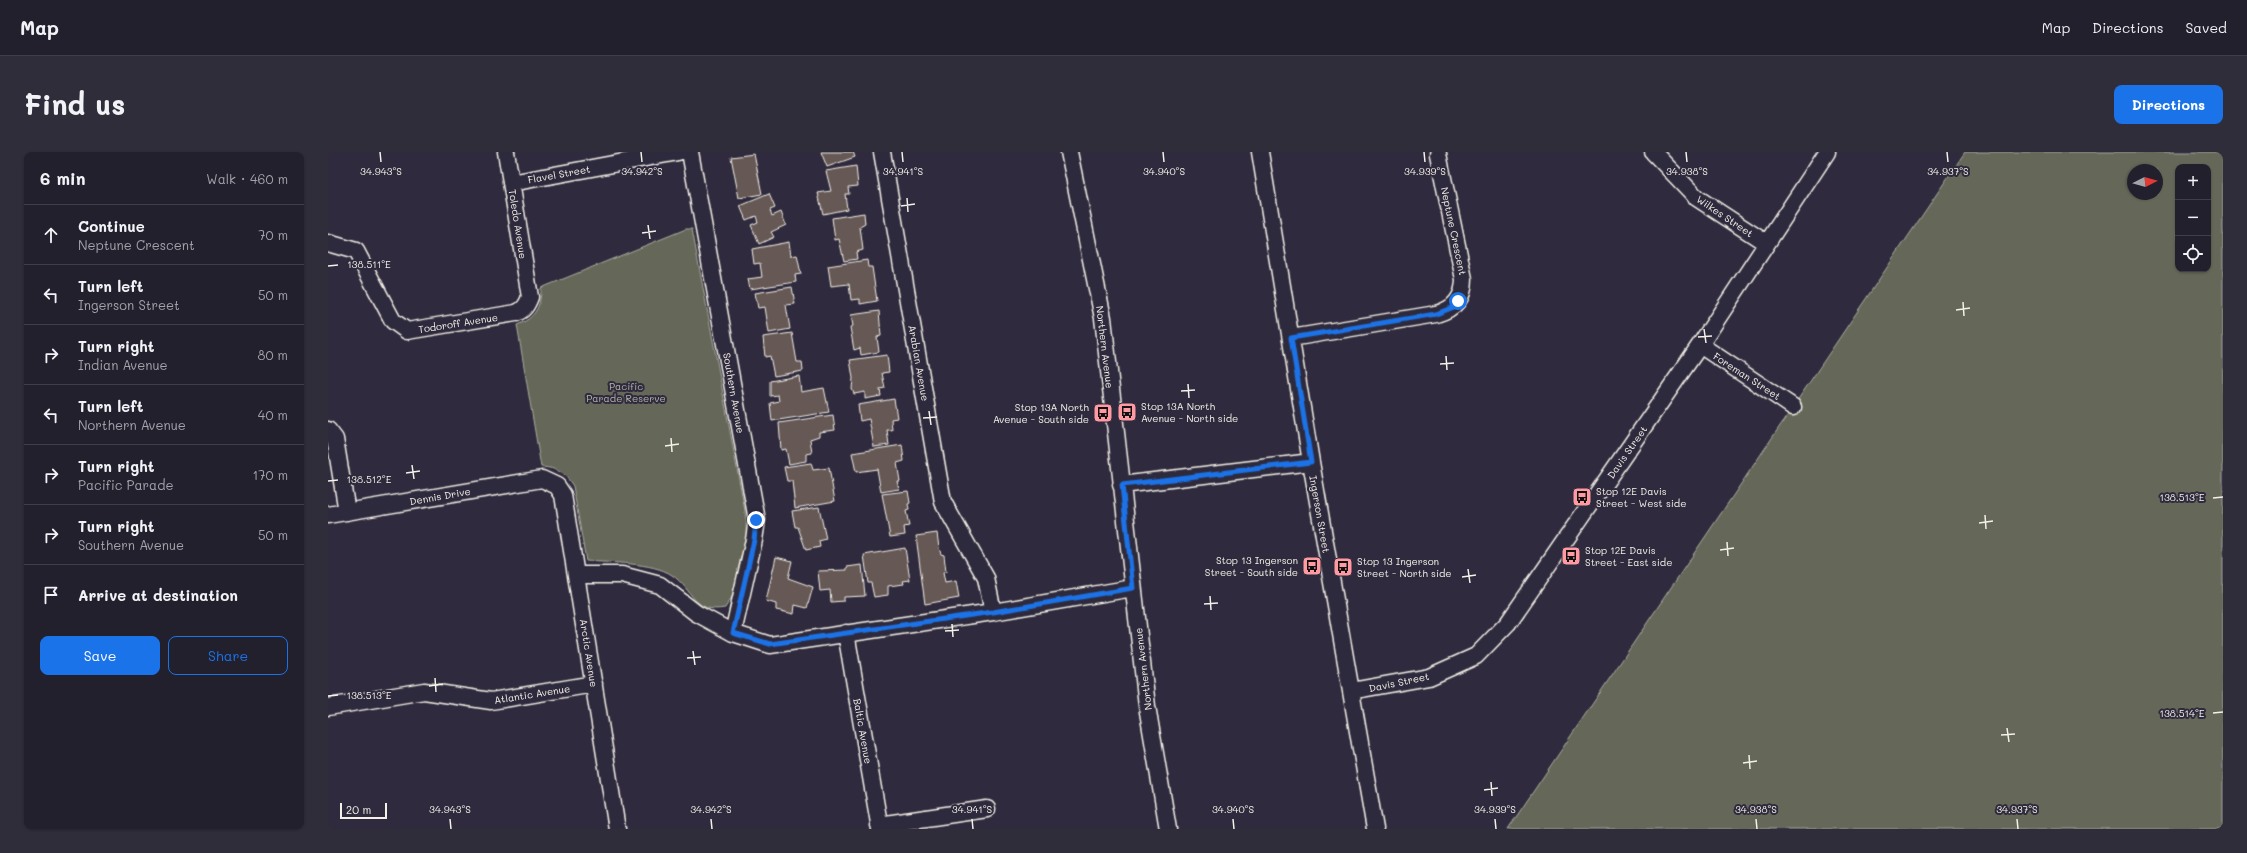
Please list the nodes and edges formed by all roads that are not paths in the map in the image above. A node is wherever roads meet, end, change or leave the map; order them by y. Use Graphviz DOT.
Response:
graph roads {
  1 [pos="506,152"];
  2 [pos="678,152"];
  3 [pos="690,152"];
  4 [pos="882,152"];
  5 [pos="1069,152"];
  6 [pos="1260,152"];
  7 [pos="1653,152"];
  8 [pos="1827,152"];
  9 [pos="1438,154"];
  10 [pos="511,183"];
  11 [pos="1766,243"];
  12 [pos="328,244"];
  13 [pos="530,297"];
  14 [pos="1291,338"];
  15 [pos="1700,345"];
  16 [pos="1793,407"];
  17 [pos="328,430"];
  18 [pos="1311,462"];
  19 [pos="551,481"];
  20 [pos="1122,485"];
  21 [pos="347,512"];
  22 [pos="328,515"];
  23 [pos="576,575"];
  24 [pos="1133,588"];
  25 [pos="993,612"];
  26 [pos="733,633"];
  27 [pos="846,633"];
  28 [pos="594,684"];
  29 [pos="1351,691"];
  30 [pos="328,707"];
  31 [pos="987,809"];
  32 [pos="880,827"];
  33 [pos="618,829"];
  34 [pos="1168,829"];
  35 [pos="1375,829"];
  1 -- 10 [label="street, Toledo Avenue"];
  2 -- 10 [label="street, Flavel Street"];
  3 -- 26 [label="street, Southern Avenue"];
  4 -- 25 [label="street, Arabian Avenue"];
  5 -- 20 [label="street, Northern Avenue"];
  6 -- 14 [label="street, Ingerson Street"];
  7 -- 11 [label="street, Wilkes Street"];
  8 -- 11 [label="street, Davis Street"];
  9 -- 14 [label="street, Neptune Crescent"];
  10 -- 13 [label="street, Toledo Avenue"];
  11 -- 15 [label="street, Davis Street"];
  12 -- 13 [label="street, Todoroff Avenue"];
  14 -- 18 [label="street, Ingerson Street"];
  15 -- 16 [label="street, Foreman Street"];
  15 -- 29 [label="street, Davis Street"];
  17 -- 21 [label="street"];
  18 -- 20 [label="street"];
  18 -- 29 [label="street, Ingerson Street"];
  19 -- 21 [label="street, Dennis Drive"];
  19 -- 23 [label="street, Arctic Avenue"];
  20 -- 24 [label="street, Northern Avenue"];
  21 -- 22 [label="street, Dennis Drive"];
  23 -- 26 [label="street"];
  23 -- 28 [label="street, Arctic Avenue"];
  24 -- 25 [label="street"];
  24 -- 34 [label="street, Northern Avenue"];
  25 -- 27 [label="street"];
  26 -- 27 [label="street"];
  27 -- 32 [label="street, Baltic Avenue"];
  28 -- 30 [label="street, Atlantic Avenue"];
  28 -- 33 [label="street, Arctic Avenue"];
  29 -- 35 [label="street, Ingerson Street"];
  31 -- 32 [label="street"];
}
